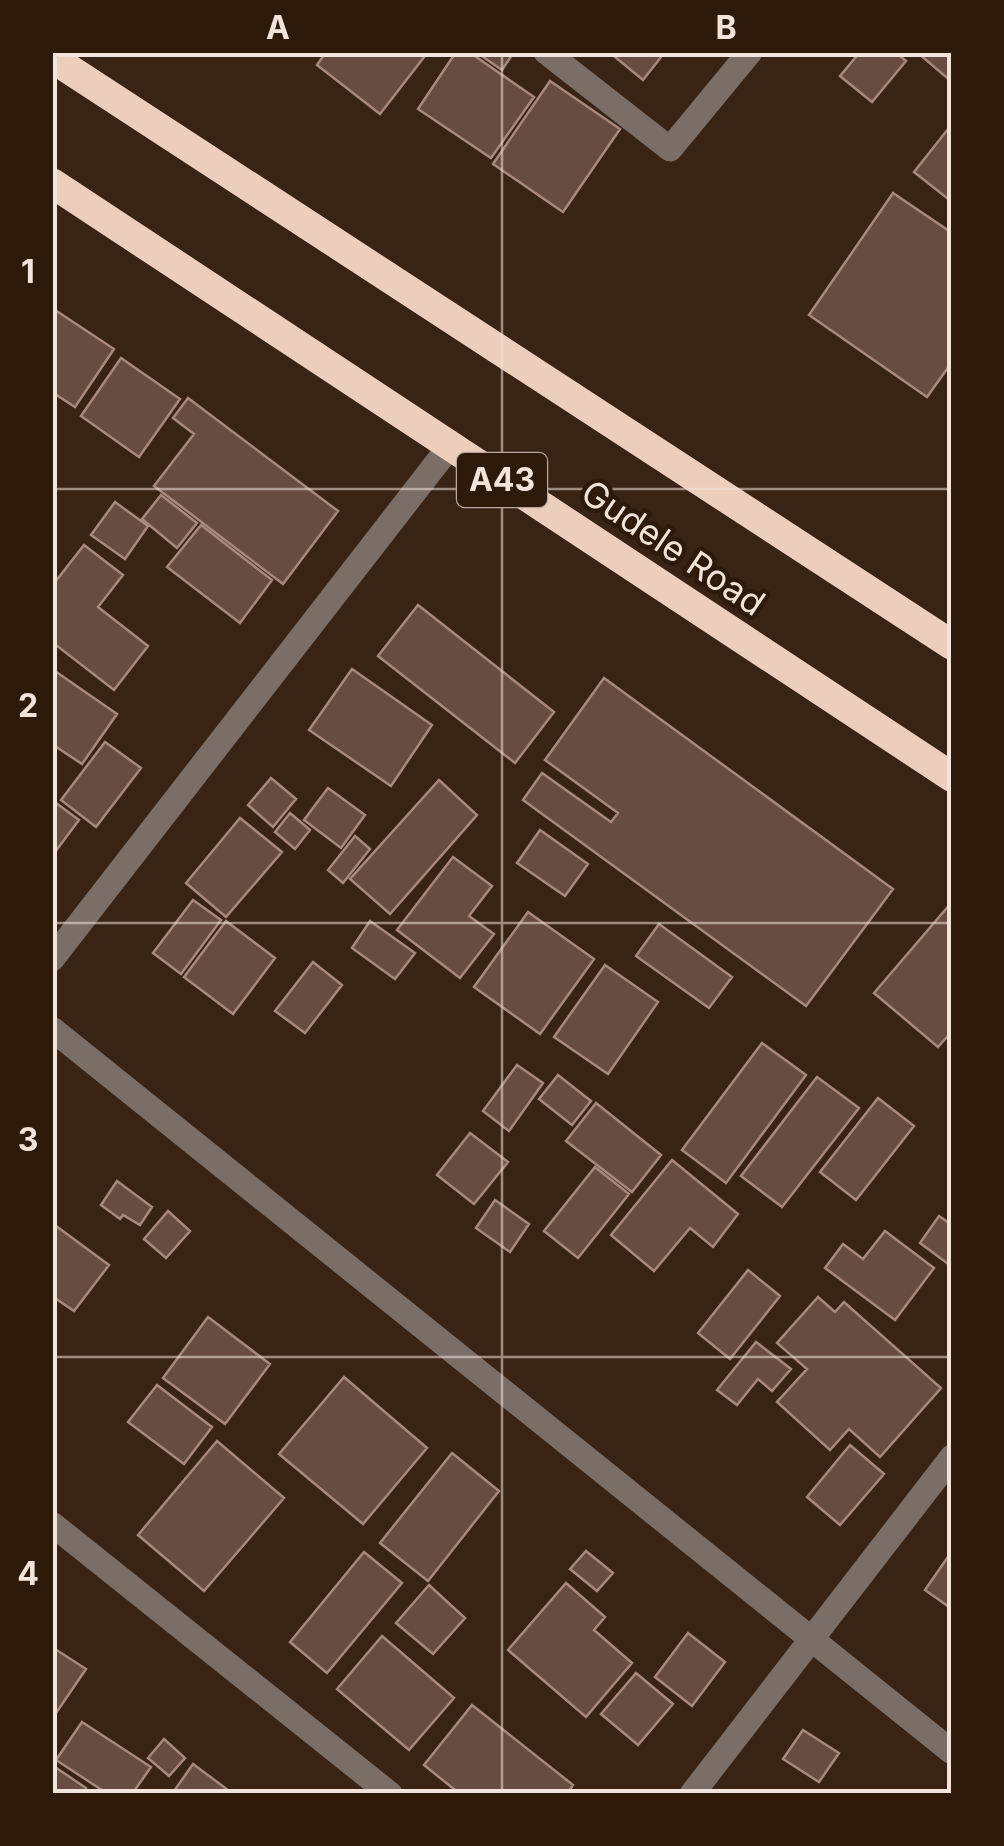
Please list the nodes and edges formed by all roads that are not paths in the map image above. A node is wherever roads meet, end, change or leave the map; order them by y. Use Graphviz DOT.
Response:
graph roads {
  1 [pos="546,52"];
  2 [pos="750,52"];
  3 [pos="52,58"];
  4 [pos="52,183"];
  5 [pos="450,446"];
  6 [pos="952,646"];
  7 [pos="952,777"];
  8 [pos="52,959"];
  9 [pos="52,1028"];
  10 [pos="952,1457"];
  11 [pos="52,1524"];
  12 [pos="810,1638"];
  13 [pos="952,1752"];
  14 [pos="390,1794"];
  15 [pos="692,1794"];
  1 -- 2 [label="street"];
  3 -- 6 [label="highway, Gudele Road"];
  4 -- 5 [label="highway, Gudele Road / A43"];
  5 -- 7 [label="highway, Gudele Road / A43"];
  5 -- 8 [label="street"];
  9 -- 12 [label="street"];
  10 -- 12 [label="street"];
  11 -- 14 [label="street"];
  12 -- 13 [label="street"];
  12 -- 15 [label="street"];
}
